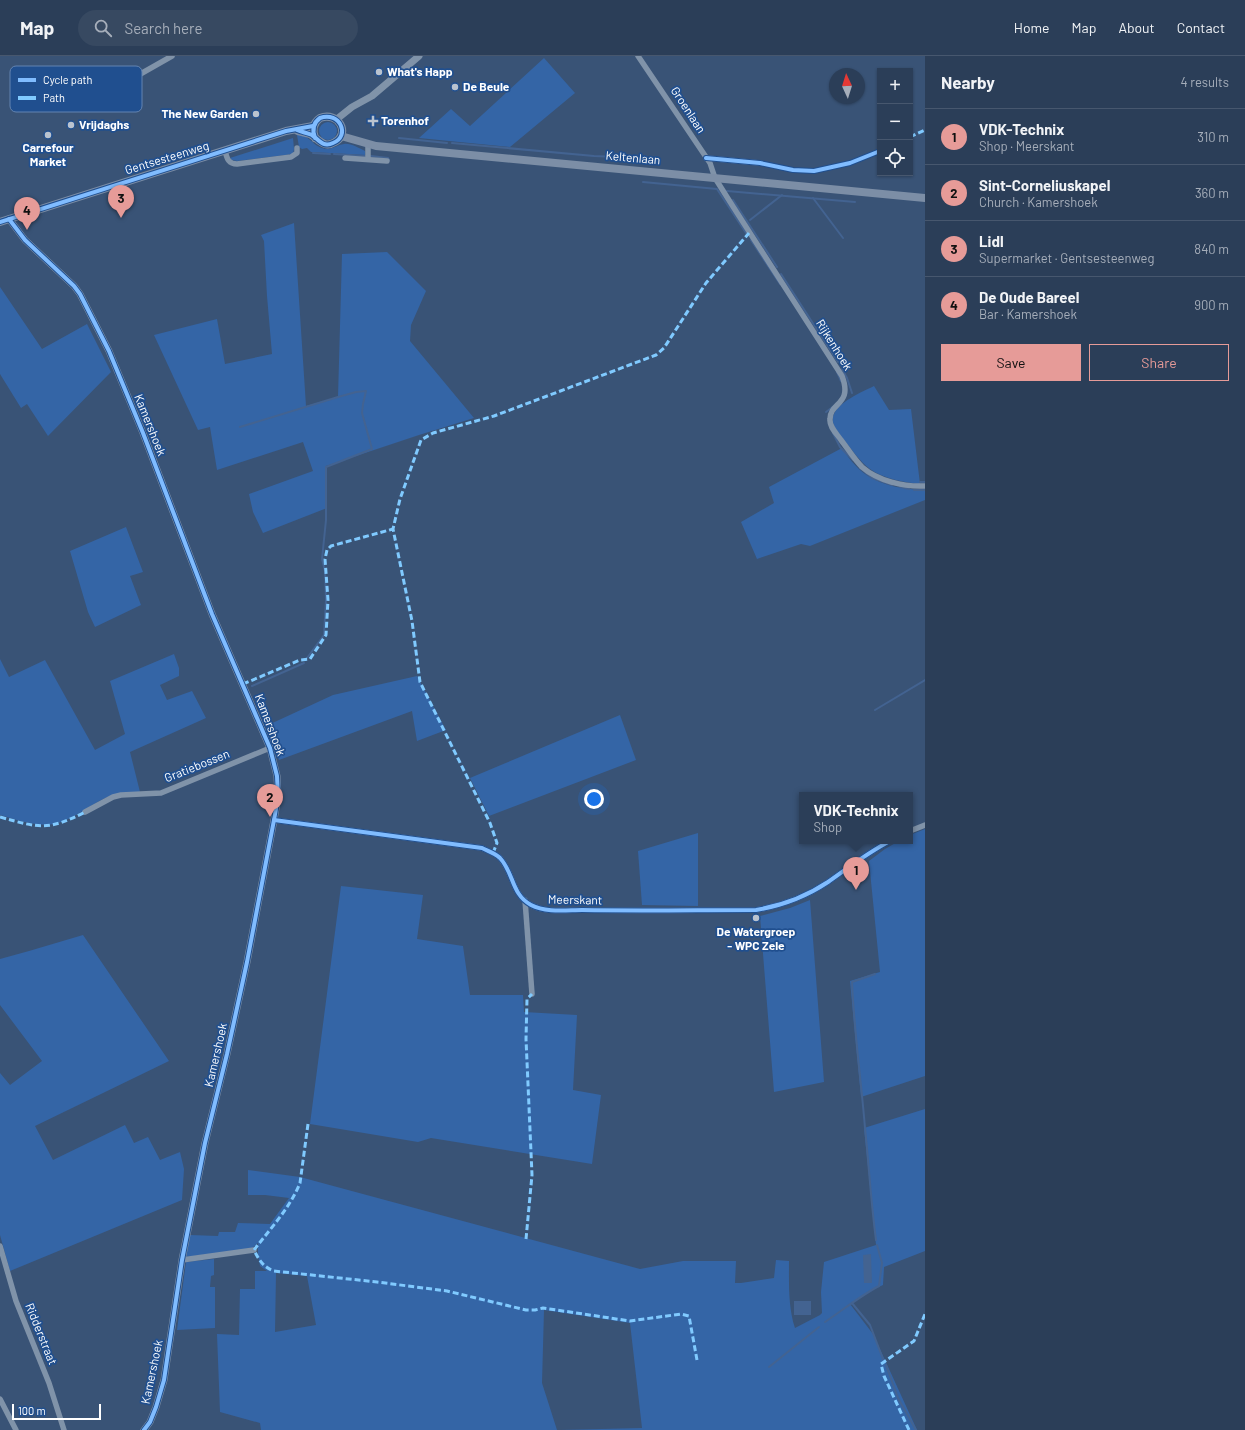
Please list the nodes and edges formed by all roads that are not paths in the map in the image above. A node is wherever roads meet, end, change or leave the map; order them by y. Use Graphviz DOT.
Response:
graph roads {
  1 [pos="172,56"];
  2 [pos="419,56"];
  3 [pos="638,56"];
  4 [pos="142,73"];
  5 [pos="337,119"];
  6 [pos="314,126"];
  7 [pos="295,130"];
  8 [pos="341,136"];
  9 [pos="315,138"];
  10 [pos="368,145"];
  11 [pos="297,148"];
  12 [pos="225,151"];
  13 [pos="345,158"];
  14 [pos="706,158"];
  15 [pos="368,159"];
  16 [pos="387,161"];
  17 [pos="760,163"];
  18 [pos="715,178"];
  19 [pos="925,198"];
  20 [pos="9,219"];
  21 [pos="0,222"];
  22 [pos="925,486"];
  23 [pos="270,748"];
  24 [pos="85,812"];
  25 [pos="274,820"];
  26 [pos="925,825"];
  27 [pos="913,830"];
  28 [pos="884,844"];
  29 [pos="524,900"];
  30 [pos="532,994"];
  31 [pos="0,1246"];
  32 [pos="254,1250"];
  33 [pos="182,1260"];
  34 [pos="0,1399"];
  35 [pos="16,1430"];
  36 [pos="64,1430"];
  37 [pos="144,1430"];
  1 -- 4 [label="street"];
  2 -- 5 [label="street"];
  3 -- 14 [label="street, Groenlaan"];
  5 -- 6 [label="main road, Gentsesteenweg"];
  5 -- 8 [label="main road"];
  6 -- 7 [label="main road, Gentsesteenweg"];
  6 -- 9 [label="main road"];
  7 -- 9 [label="main road"];
  7 -- 12 [label="main road, Gentsesteenweg"];
  8 -- 9 [label="main road"];
  8 -- 10 [label="main road, Keltenlaan"];
  10 -- 15 [label="street"];
  10 -- 18 [label="main road, Keltenlaan"];
  11 -- 12 [label="street"];
  12 -- 20 [label="main road, Gentsesteenweg"];
  13 -- 15 [label="street"];
  14 -- 17 [label="street"];
  14 -- 18 [label="street, Groenlaan"];
  15 -- 16 [label="street"];
  18 -- 19 [label="main road, Keltenlaan"];
  18 -- 22 [label="street, Rijkenhoek"];
  20 -- 21 [label="main road, Gentsesteenweg"];
  20 -- 23 [label="street, Kamershoek"];
  23 -- 24 [label="street, Gratiebossen"];
  23 -- 25 [label="street, Kamershoek"];
  25 -- 29 [label="street"];
  25 -- 33 [label="street, Kamershoek"];
  26 -- 27 [label="street"];
  28 -- 29 [label="street, Meerskant"];
  29 -- 30 [label="street"];
  31 -- 36 [label="street, Ridderstraat"];
  32 -- 33 [label="street"];
  33 -- 37 [label="street, Kamershoek"];
  34 -- 35 [label="street"];
}
